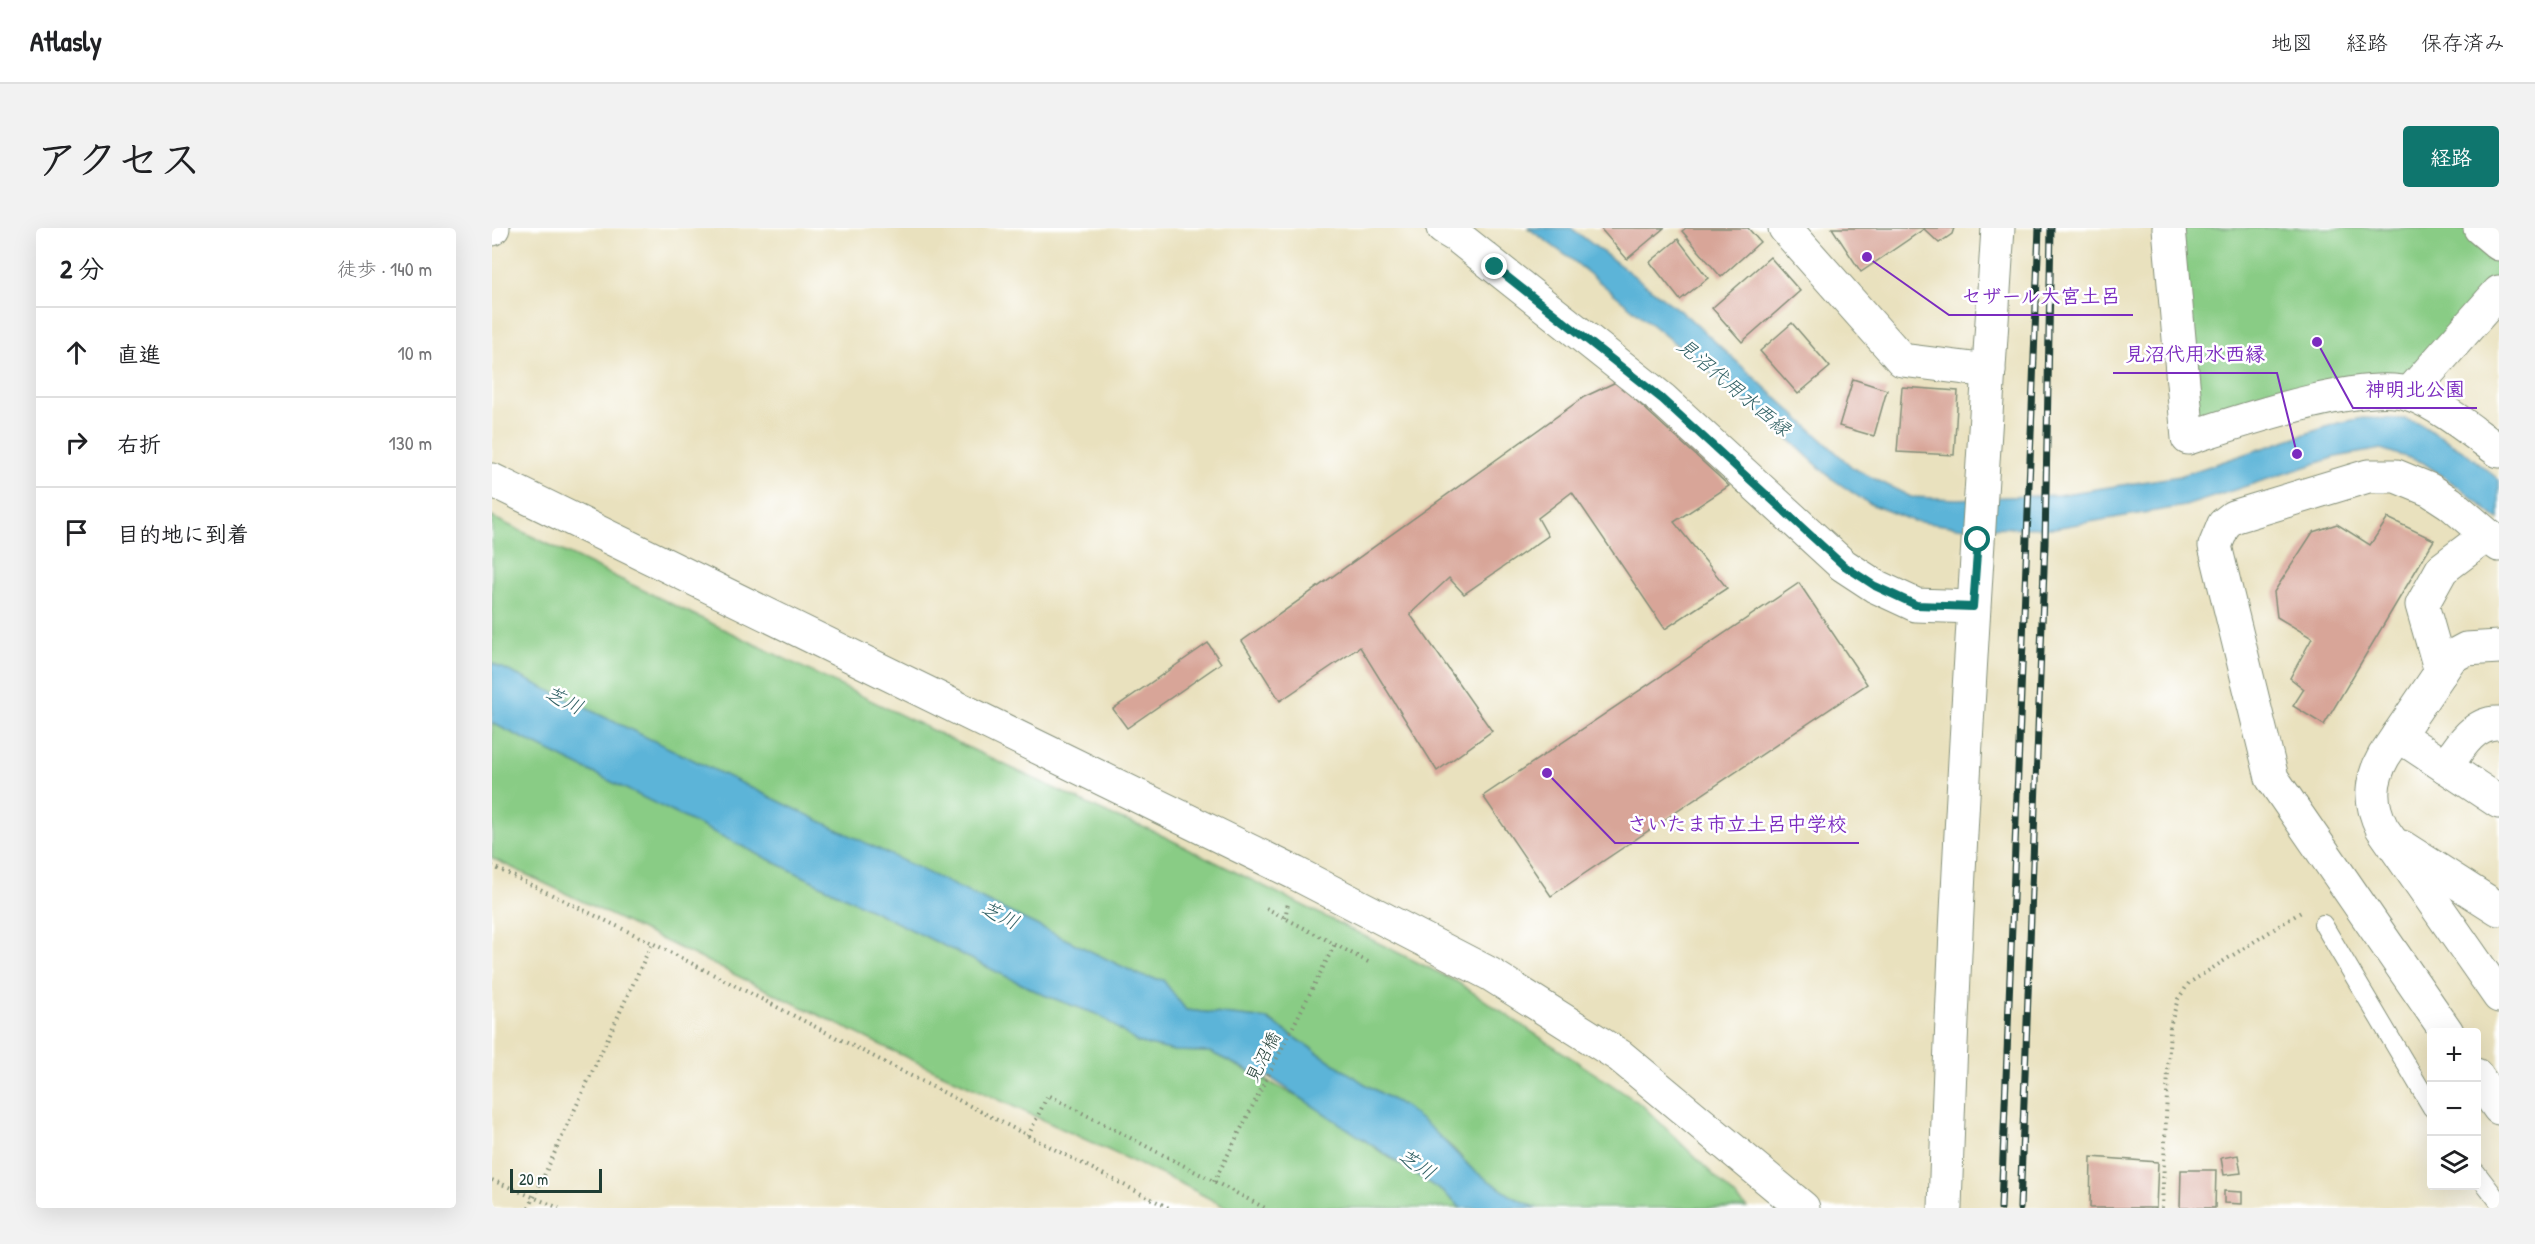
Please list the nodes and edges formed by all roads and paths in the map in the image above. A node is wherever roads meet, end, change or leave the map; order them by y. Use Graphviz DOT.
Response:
graph roads {
  1 [pos="1443,228"];
  2 [pos="1785,228"];
  3 [pos="1998,228"];
  4 [pos="2169,228"];
  5 [pos="2480,228"];
  6 [pos="2499,244"];
  7 [pos="2499,292"];
  8 [pos="1989,371"];
  9 [pos="2409,394"];
  10 [pos="2499,451"];
  11 [pos="492,480"];
  12 [pos="2493,540"];
  13 [pos="1973,607"];
  14 [pos="2499,646"];
  15 [pos="2441,672"];
  16 [pos="2499,723"];
  17 [pos="2398,735"];
  18 [pos="2446,767"];
  19 [pos="2499,802"];
  20 [pos="2389,838"];
  21 [pos="492,866"];
  22 [pos="1266,908"];
  23 [pos="2499,909"];
  24 [pos="2323,924"];
  25 [pos="652,943"];
  26 [pos="1335,944"];
  27 [pos="1370,963"];
  28 [pos="2499,996"];
  29 [pos="2444,1028"];
  30 [pos="2481,1082"];
  31 [pos="2427,1100"];
  32 [pos="2499,1108"];
  33 [pos="1028,1136"];
  34 [pos="2481,1179"];
  35 [pos="492,1180"];
  36 [pos="1214,1182"];
  37 [pos="533,1197"];
  38 [pos="2499,1202"];
  39 [pos="529,1208"];
  40 [pos="559,1208"];
  41 [pos="1169,1208"];
  42 [pos="1264,1208"];
  43 [pos="1803,1208"];
  44 [pos="1945,1208"];
  45 [pos="2162,1208"];
  1 -- 13 [label="street"];
  2 -- 8 [label="street"];
  3 -- 8 [label="street"];
  4 -- 9 [label="street"];
  5 -- 6 [label="street"];
  7 -- 9 [label="street"];
  8 -- 13 [label="street"];
  9 -- 10 [label="street"];
  11 -- 43 [label="street"];
  12 -- 15 [label="street"];
  12 -- 29 [label="street"];
  13 -- 44 [label="street"];
  14 -- 15 [label="street"];
  15 -- 17 [label="street"];
  16 -- 18 [label="street"];
  17 -- 18 [label="street"];
  17 -- 20 [label="street"];
  18 -- 19 [label="street"];
  20 -- 23 [label="street"];
  20 -- 28 [label="street"];
  21 -- 25 [label="path"];
  22 -- 26 [label="path"];
  24 -- 31 [label="lane"];
  24 -- 45 [label="path"];
  25 -- 33 [label="path"];
  25 -- 37 [label="path"];
  26 -- 27 [label="path"];
  26 -- 36 [label="path, 見沼橋"];
  30 -- 32 [label="street"];
  33 -- 36 [label="path"];
  33 -- 41 [label="path"];
  34 -- 38 [label="lane"];
  35 -- 37 [label="path"];
  36 -- 42 [label="path"];
  37 -- 39 [label="path"];
  37 -- 40 [label="path"];
}
